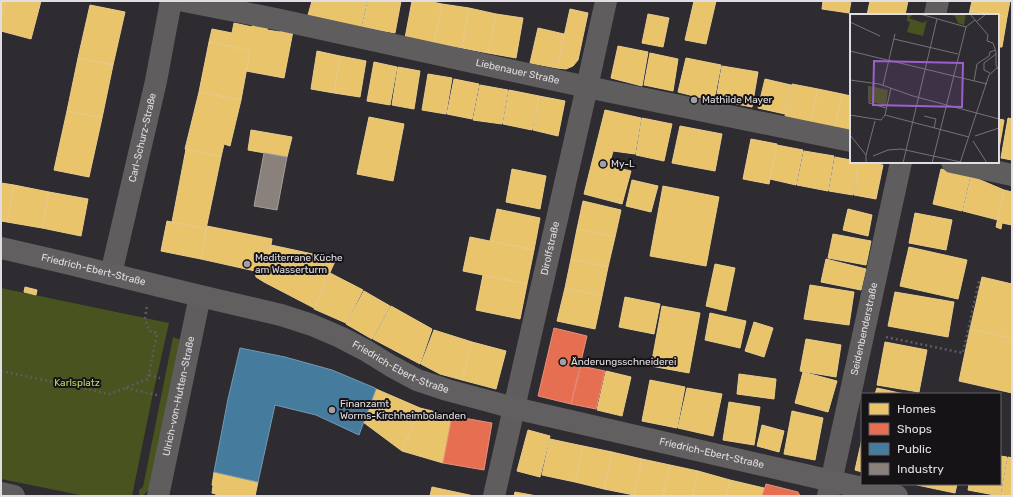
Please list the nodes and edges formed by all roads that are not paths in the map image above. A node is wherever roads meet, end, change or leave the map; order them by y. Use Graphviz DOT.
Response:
graph roads {
  1 [pos="171,1"];
  2 [pos="184,1"];
  3 [pos="606,1"];
  4 [pos="938,1"];
  5 [pos="934,14"];
  6 [pos="587,87"];
  7 [pos="850,141"];
  8 [pos="901,163"];
  9 [pos="957,163"];
  10 [pos="1012,175"];
  11 [pos="1,248"];
  12 [pos="111,274"];
  13 [pos="200,296"];
  14 [pos="514,408"];
  15 [pos="830,489"];
  16 [pos="1,493"];
  17 [pos="14,496"];
  18 [pos="158,496"];
  19 [pos="494,496"];
  20 [pos="897,496"];
  1 -- 12 [label="street, Carl-Schurz-Straße"];
  2 -- 6 [label="street, Liebenauer Straße"];
  3 -- 6 [label="street, Dirolfstraße"];
  4 -- 5 [label="street"];
  6 -- 7 [label="street, Liebenauer Straße"];
  6 -- 14 [label="street, Dirolfstraße"];
  8 -- 15 [label="street, Seidenbenderstraße"];
  9 -- 10 [label="street"];
  11 -- 12 [label="street, Friedrich-Ebert-Straße"];
  12 -- 13 [label="street, Friedrich-Ebert-Straße"];
  13 -- 14 [label="street, Friedrich-Ebert-Straße"];
  13 -- 18 [label="street, Ulrich-von-Hutten-Straße"];
  14 -- 15 [label="street, Friedrich-Ebert-Straße"];
  14 -- 19 [label="street, Dirolfstraße"];
  15 -- 20 [label="street, Friedrich-Ebert-Straße"];
  16 -- 17 [label="street"];
}
